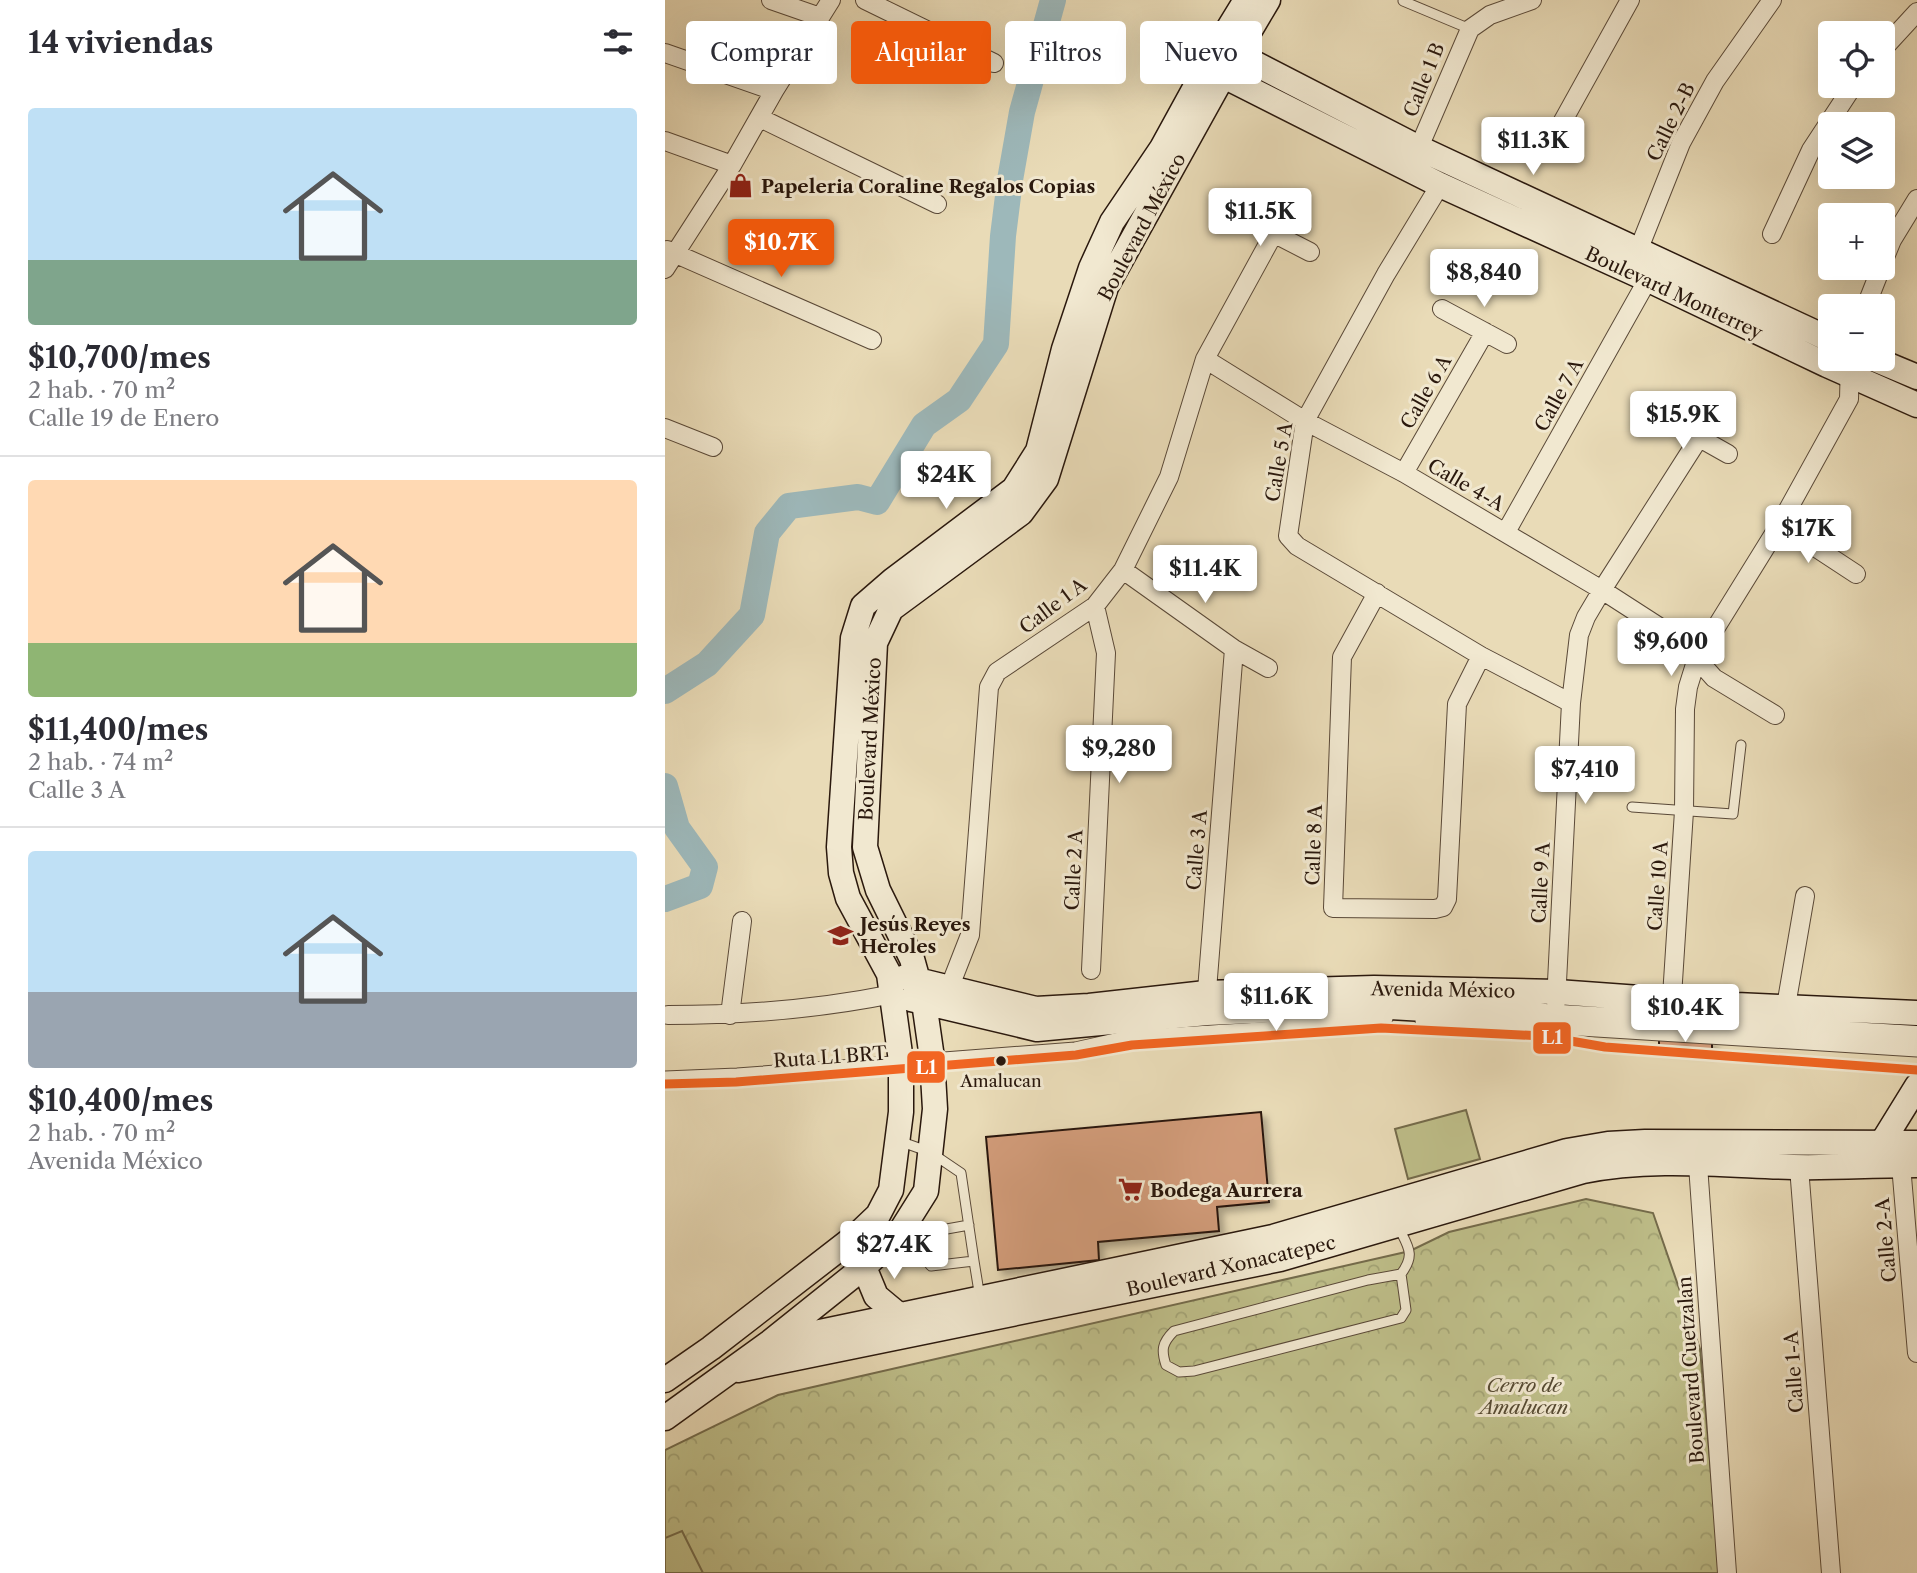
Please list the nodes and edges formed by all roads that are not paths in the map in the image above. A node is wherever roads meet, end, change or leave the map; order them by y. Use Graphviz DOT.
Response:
graph roads {
  1 [pos="771,0"];
  2 [pos="831,0"];
  3 [pos="865,0"];
  4 [pos="1246,0"];
  5 [pos="1268,0"];
  6 [pos="1532,0"];
  7 [pos="1630,0"];
  8 [pos="1772,0"];
  9 [pos="1403,1"];
  10 [pos="1489,8"];
  11 [pos="1917,12"];
  12 [pos="820,17"];
  13 [pos="1237,21"];
  14 [pos="1252,21"];
  15 [pos="1470,29"];
  16 [pos="1895,36"];
  17 [pos="665,53"];
  18 [pos="994,63"];
  19 [pos="1262,82"];
  20 [pos="1205,84"];
  21 [pos="1209,84"];
  22 [pos="774,90"];
  23 [pos="1845,98"];
  24 [pos="760,118"];
  25 [pos="1559,128"];
  26 [pos="665,141"];
  27 [pos="1414,159"];
  28 [pos="732,165"];
  29 [pos="1440,185"];
  30 [pos="1917,199"];
  31 [pos="937,204"];
  32 [pos="1228,209"];
  33 [pos="1274,233"];
  34 [pos="1772,234"];
  35 [pos="1895,235"];
  36 [pos="670,251"];
  37 [pos="1638,251"];
  38 [pos="1310,252"];
  39 [pos="665,269"];
  40 [pos="1641,276"];
  41 [pos="1442,309"];
  42 [pos="1485,332"];
  43 [pos="1818,334"];
  44 [pos="872,341"];
  45 [pos="1507,344"];
  46 [pos="1818,353"];
  47 [pos="1205,359"];
  48 [pos="1895,368"];
  49 [pos="1849,371"];
  50 [pos="1856,371"];
  51 [pos="1917,377"];
  52 [pos="1917,405"];
  53 [pos="1657,414"];
  54 [pos="1305,421"];
  55 [pos="665,428"];
  56 [pos="1699,438"];
  57 [pos="713,447"];
  58 [pos="1728,454"];
  59 [pos="1404,474"];
  60 [pos="1780,524"];
  61 [pos="1506,532"];
  62 [pos="1123,570"];
  63 [pos="1856,574"];
  64 [pos="1602,590"];
  65 [pos="1377,593"];
  66 [pos="1095,606"];
  67 [pos="1234,649"];
  68 [pos="1481,656"];
  69 [pos="1697,658"];
  70 [pos="1268,668"];
  71 [pos="1571,703"];
  72 [pos="1775,715"];
  73 [pos="1741,745"];
  74 [pos="1632,807"];
  75 [pos="1684,811"];
  76 [pos="1805,896"];
  77 [pos="742,921"];
  78 [pos="1091,970"];
  79 [pos="891,984"];
  80 [pos="934,994"];
  81 [pos="1206,1003"];
  82 [pos="1556,1004"];
  83 [pos="1786,1006"];
  84 [pos="1671,1012"];
  85 [pos="1917,1013"];
  86 [pos="668,1015"];
  87 [pos="730,1015"];
  88 [pos="1917,1038"];
  89 [pos="1917,1052"];
  90 [pos="932,1062"];
  91 [pos="901,1065"];
  92 [pos="864,1067"];
  93 [pos="1917,1070"];
  94 [pos="665,1076"];
  95 [pos="665,1084"];
  96 [pos="1917,1086"];
  97 [pos="897,1140"];
  98 [pos="1913,1151"];
  99 [pos="930,1152"];
  100 [pos="1874,1154"];
  101 [pos="1698,1165"];
  102 [pos="1799,1167"];
  103 [pos="1398,1224"];
  104 [pos="969,1226"];
  105 [pos="974,1261"];
  106 [pos="864,1267"];
  107 [pos="1401,1275"];
  108 [pos="980,1299"];
  109 [pos="900,1316"];
  110 [pos="769,1343"];
  111 [pos="711,1348"];
  112 [pos="1917,1353"];
  113 [pos="729,1372"];
  114 [pos="671,1376"];
  115 [pos="665,1418"];
  116 [pos="1727,1573"];
  117 [pos="1831,1573"];
  1 -- 12 [label="street"];
  2 -- 12 [label="street"];
  3 -- 18 [label="street"];
  4 -- 13 [label="street, Boulevard México"];
  5 -- 14 [label="street, Boulevard México"];
  6 -- 10 [label="street, Calle 1 B"];
  7 -- 25 [label="street"];
  8 -- 37 [label="street, Calle 2-B"];
  9 -- 15 [label="lane"];
  10 -- 15 [label="street, Calle 1 B"];
  11 -- 16 [label="street"];
  12 -- 22 [label="street"];
  15 -- 27 [label="street, Calle 1 B"];
  17 -- 22 [label="street"];
  19 -- 27 [label="street, Boulevard Monterrey"];
  20 -- 79 [label="street, Boulevard México"];
  21 -- 80 [label="street, Boulevard México"];
  22 -- 24 [label="street"];
  23 -- 34 [label="street"];
  24 -- 28 [label="street"];
  24 -- 31 [label="street"];
  26 -- 28 [label="street"];
  27 -- 29 [label="street, Boulevard Monterrey"];
  27 -- 37 [label="street, Boulevard Monterrey"];
  28 -- 36 [label="street"];
  29 -- 40 [label="street, Boulevard Monterrey"];
  29 -- 54 [label="street, Calle 5 A"];
  30 -- 35 [label="street"];
  32 -- 33 [label="street"];
  33 -- 38 [label="street"];
  33 -- 47 [label="street, Calle 1 A"];
  36 -- 39 [label="street"];
  36 -- 44 [label="street"];
  37 -- 40 [label="street, Calle 2-B"];
  37 -- 43 [label="street, Boulevard Monterrey"];
  40 -- 46 [label="street, Boulevard Monterrey"];
  40 -- 61 [label="street, Calle 7 A"];
  41 -- 42 [label="street"];
  42 -- 45 [label="street"];
  42 -- 59 [label="street, Calle 6 A"];
  47 -- 54 [label="street, Calle 4-A"];
  47 -- 62 [label="street, Calle 1 A"];
  48 -- 51 [label="street"];
  49 -- 60 [label="street, Calle 10 A"];
  50 -- 52 [label="street, Boulevard Monterrey"];
  53 -- 56 [label="street"];
  54 -- 59 [label="street, Calle 4-A"];
  54 -- 65 [label="street, Calle 5 A"];
  55 -- 57 [label="street"];
  56 -- 58 [label="street"];
  56 -- 64 [label="street, Calle 9 A"];
  59 -- 61 [label="street, Calle 4-A"];
  60 -- 63 [label="street"];
  60 -- 69 [label="street, Calle 10 A"];
  61 -- 64 [label="street, Calle 4-A"];
  62 -- 66 [label="street, Calle 1 A"];
  62 -- 67 [label="street"];
  64 -- 69 [label="street, Calle 4-A"];
  64 -- 71 [label="street, Calle 9 A"];
  65 -- 68 [label="street, Calle 5 A"];
  65 -- 68 [label="street, Calle 8 A"];
  66 -- 78 [label="street, Calle 2 A"];
  66 -- 80 [label="street, Calle 1 A"];
  67 -- 70 [label="street"];
  67 -- 81 [label="street, Calle 3 A"];
  68 -- 71 [label="street, Calle 5 A"];
  69 -- 72 [label="street, Calle 4-A"];
  69 -- 75 [label="street, Calle 10 A"];
  71 -- 82 [label="street, Calle 9 A"];
  73 -- 75 [label="lane"];
  74 -- 75 [label="lane"];
  75 -- 84 [label="street, Calle 10 A"];
  76 -- 83 [label="street"];
  77 -- 87 [label="street"];
  79 -- 80 [label="street, Avenida México"];
  79 -- 87 [label="street"];
  79 -- 91 [label="street, Boulevard México"];
  80 -- 81 [label="street, Avenida México"];
  80 -- 90 [label="street, Boulevard México"];
  81 -- 82 [label="street, Avenida México"];
  82 -- 84 [label="street, Avenida México"];
  83 -- 84 [label="street, Avenida México"];
  83 -- 85 [label="street, Avenida México"];
  84 -- 88 [label="street, Avenida México"];
  86 -- 87 [label="street"];
  89 -- 90 [label="lane, Ruta L1 BRT"];
  90 -- 91 [label="lane, Ruta L1 BRT"];
  90 -- 93 [label="lane, Ruta L1 BRT"];
  90 -- 99 [label="street, Boulevard México"];
  91 -- 92 [label="lane, Ruta L1 BRT"];
  91 -- 97 [label="street, Boulevard México"];
  92 -- 94 [label="lane, Ruta L1 BRT"];
  92 -- 95 [label="lane, Ruta L1 BRT"];
  96 -- 100 [label="street"];
  97 -- 99 [label="lane"];
  97 -- 111 [label="street, Boulevard México"];
  98 -- 100 [label="street"];
  98 -- 112 [label="street, Calle 2-A"];
  99 -- 104 [label="lane"];
  99 -- 106 [label="street, Boulevard México"];
  100 -- 102 [label="street, Boulevard Xonacatepec"];
  100 -- 108 [label="street, Boulevard Xonacatepec"];
  101 -- 102 [label="street, Boulevard Xonacatepec"];
  101 -- 103 [label="street, Boulevard Xonacatepec"];
  101 -- 116 [label="street, Boulevard Cuetzalan"];
  102 -- 117 [label="street, Calle 1-A"];
  103 -- 107 [label="lane"];
  103 -- 113 [label="street, Boulevard Xonacatepec"];
  104 -- 105 [label="lane"];
  104 -- 105 [label="lane"];
  105 -- 108 [label="lane"];
  106 -- 109 [label="street"];
  106 -- 110 [label="street, Boulevard México"];
  107 -- 107 [label="lane"];
  108 -- 109 [label="street, Boulevard Xonacatepec"];
  109 -- 110 [label="street, Boulevard Xonacatepec"];
  110 -- 111 [label="street, Boulevard Xonacatepec"];
  110 -- 113 [label="street, Boulevard México"];
  111 -- 114 [label="street"];
  113 -- 114 [label="street"];
  113 -- 115 [label="street, Boulevard Xonacatepec"];
}
